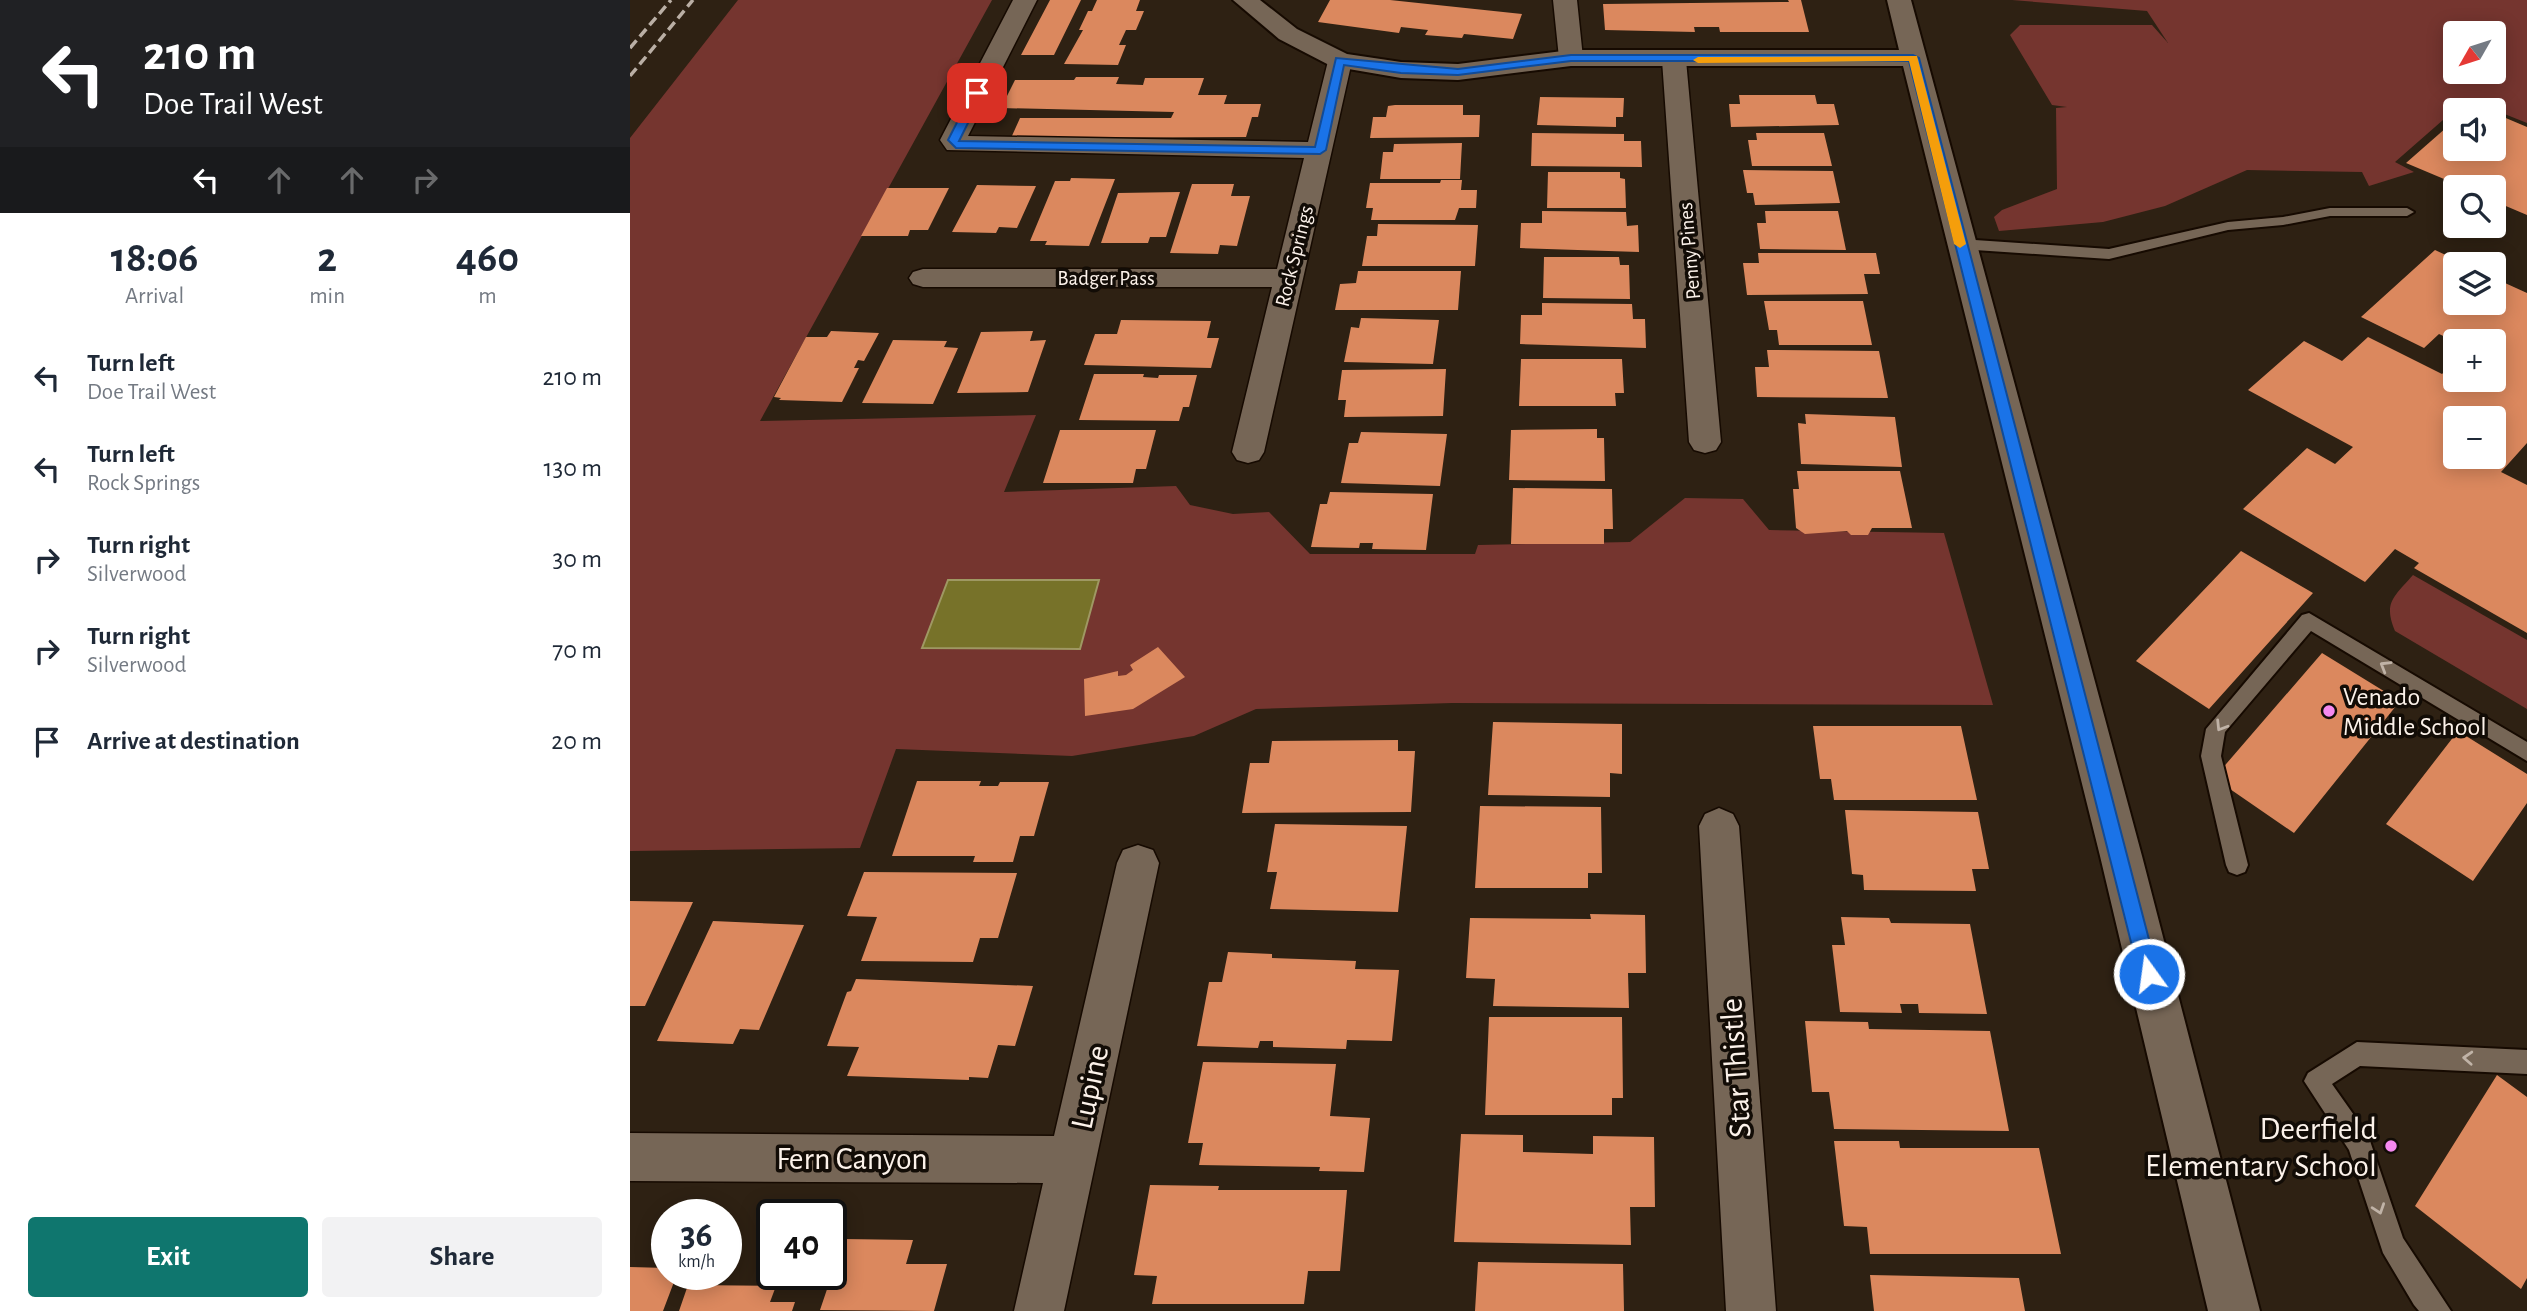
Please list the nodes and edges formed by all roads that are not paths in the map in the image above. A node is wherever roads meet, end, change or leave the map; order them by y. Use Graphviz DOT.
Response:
graph roads {
  1 [pos="1025,0"];
  2 [pos="1245,0"];
  3 [pos="1565,0"];
  4 [pos="1899,0"];
  5 [pos="1571,58"];
  6 [pos="1913,58"];
  7 [pos="1674,60"];
  8 [pos="1340,61"];
  9 [pos="1320,150"];
  10 [pos="2407,212"];
  11 [pos="1960,244"];
  12 [pos="923,278"];
  13 [pos="1288,278"];
  14 [pos="1705,442"];
  15 [pos="1248,452"];
  16 [pos="2527,752"];
  17 [pos="1719,825"];
  18 [pos="1138,863"];
  19 [pos="2237,865"];
  20 [pos="2527,1062"];
  21 [pos="630,1157"];
  22 [pos="1074,1160"];
  23 [pos="1039,1311"];
  24 [pos="1751,1311"];
  25 [pos="2234,1311"];
  26 [pos="2438,1311"];
  1 -- 9 [label="street"];
  2 -- 8 [label="street"];
  3 -- 5 [label="street"];
  4 -- 6 [label="street"];
  5 -- 7 [label="street"];
  5 -- 8 [label="street"];
  6 -- 7 [label="street"];
  6 -- 11 [label="street"];
  7 -- 14 [label="street, Penny Pines"];
  8 -- 9 [label="street, Rock Springs"];
  9 -- 13 [label="street, Rock Springs"];
  10 -- 11 [label="lane"];
  11 -- 25 [label="street"];
  12 -- 13 [label="street, Badger Pass"];
  13 -- 15 [label="street, Rock Springs"];
  16 -- 19 [label="lane, one-way"];
  17 -- 24 [label="street, Star Thistle"];
  18 -- 22 [label="street, Lupine"];
  20 -- 26 [label="lane, one-way"];
  21 -- 22 [label="street, Fern Canyon"];
  22 -- 23 [label="street, Lupine"];
}
